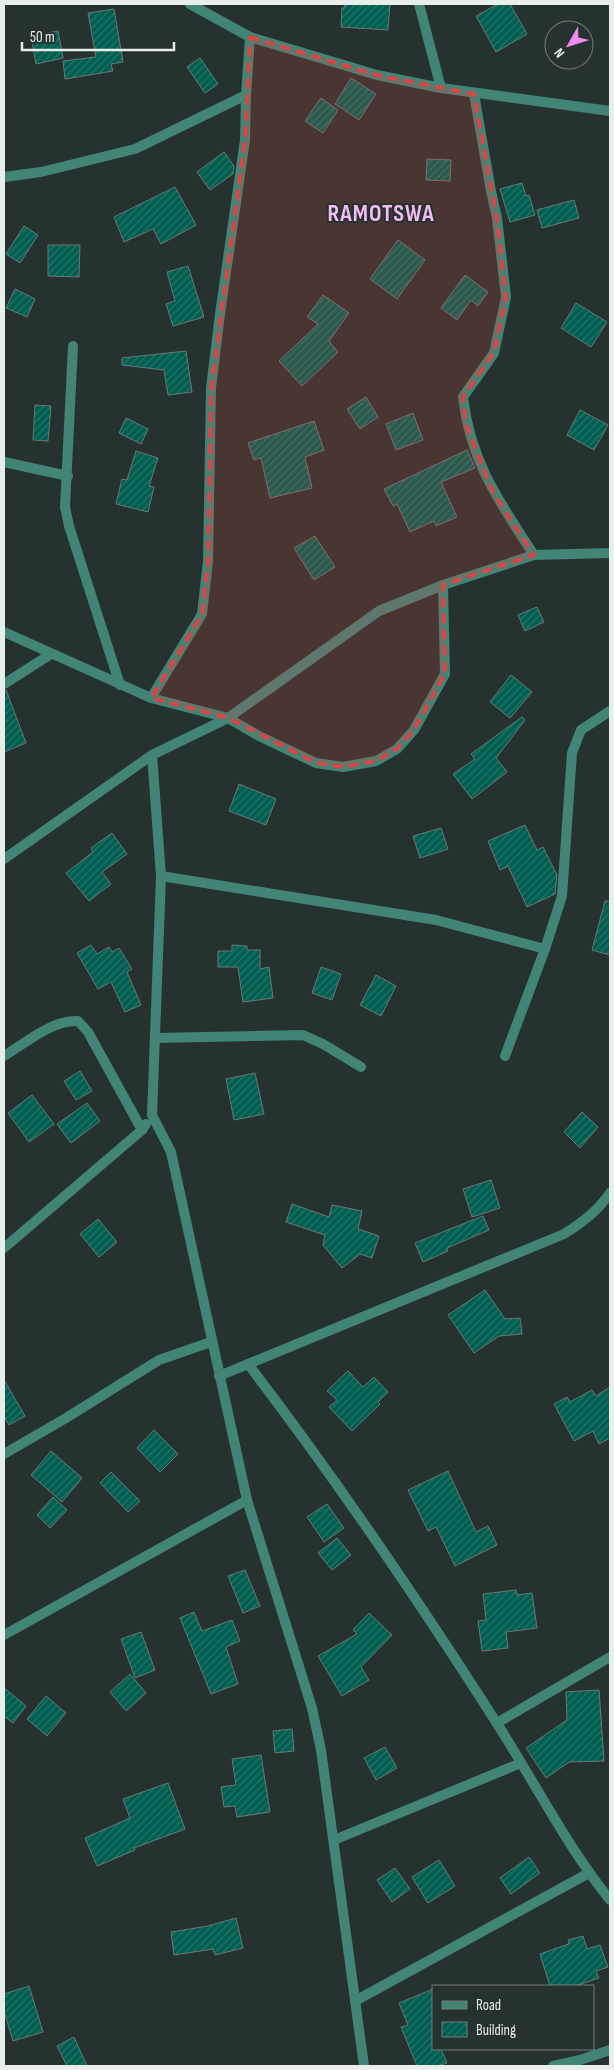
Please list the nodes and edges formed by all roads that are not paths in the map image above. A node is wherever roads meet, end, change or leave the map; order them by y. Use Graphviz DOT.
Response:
graph roads {
  1 [pos="190,4"];
  2 [pos="419,4"];
  3 [pos="250,37"];
  4 [pos="440,88"];
  5 [pos="474,94"];
  6 [pos="246,95"];
  7 [pos="610,111"];
  8 [pos="4,177"];
  9 [pos="74,346"];
  10 [pos="4,462"];
  11 [pos="68,476"];
  12 [pos="610,553"];
  13 [pos="534,555"];
  14 [pos="444,585"];
  15 [pos="4,632"];
  16 [pos="51,654"];
  17 [pos="4,684"];
  18 [pos="120,685"];
  19 [pos="150,698"];
  20 [pos="610,711"];
  21 [pos="228,718"];
  22 [pos="152,755"];
  23 [pos="4,860"];
  24 [pos="161,876"];
  25 [pos="545,949"];
  26 [pos="155,1038"];
  27 [pos="4,1056"];
  28 [pos="505,1056"];
  29 [pos="361,1067"];
  30 [pos="152,1115"];
  31 [pos="142,1130"];
  32 [pos="610,1193"];
  33 [pos="4,1248"];
  34 [pos="212,1342"];
  35 [pos="248,1364"];
  36 [pos="219,1376"];
  37 [pos="4,1454"];
  38 [pos="247,1500"];
  39 [pos="4,1635"];
  40 [pos="610,1657"];
  41 [pos="497,1723"];
  42 [pos="522,1763"];
  43 [pos="334,1840"];
  44 [pos="589,1874"];
  45 [pos="610,1900"];
  46 [pos="355,2001"];
  47 [pos="610,2050"];
  48 [pos="364,2066"];
  49 [pos="552,2066"];
  1 -- 3 [label="street"];
  2 -- 4 [label="street"];
  3 -- 4 [label="street"];
  3 -- 6 [label="street"];
  4 -- 5 [label="street"];
  5 -- 7 [label="street"];
  5 -- 13 [label="street"];
  6 -- 8 [label="street"];
  6 -- 19 [label="street"];
  9 -- 11 [label="street"];
  10 -- 11 [label="street"];
  11 -- 18 [label="street"];
  12 -- 13 [label="street"];
  13 -- 14 [label="street"];
  14 -- 21 [label="street"];
  14 -- 21 [label="street"];
  15 -- 16 [label="street"];
  16 -- 17 [label="street"];
  16 -- 18 [label="street"];
  18 -- 19 [label="street"];
  19 -- 21 [label="street"];
  20 -- 25 [label="street"];
  21 -- 22 [label="street"];
  22 -- 23 [label="street"];
  22 -- 24 [label="street"];
  24 -- 25 [label="street"];
  24 -- 26 [label="street"];
  25 -- 28 [label="street"];
  26 -- 29 [label="street"];
  26 -- 30 [label="street"];
  27 -- 31 [label="street"];
  30 -- 31 [label="street"];
  30 -- 34 [label="street"];
  31 -- 33 [label="street"];
  32 -- 35 [label="street"];
  34 -- 36 [label="street"];
  34 -- 37 [label="street"];
  35 -- 36 [label="street"];
  35 -- 41 [label="street"];
  36 -- 38 [label="street"];
  38 -- 39 [label="street"];
  38 -- 43 [label="street"];
  40 -- 41 [label="street"];
  41 -- 42 [label="street"];
  42 -- 43 [label="street"];
  42 -- 44 [label="street"];
  43 -- 46 [label="street"];
  44 -- 45 [label="street"];
  44 -- 46 [label="street"];
  46 -- 48 [label="street"];
  47 -- 49 [label="street"];
}
